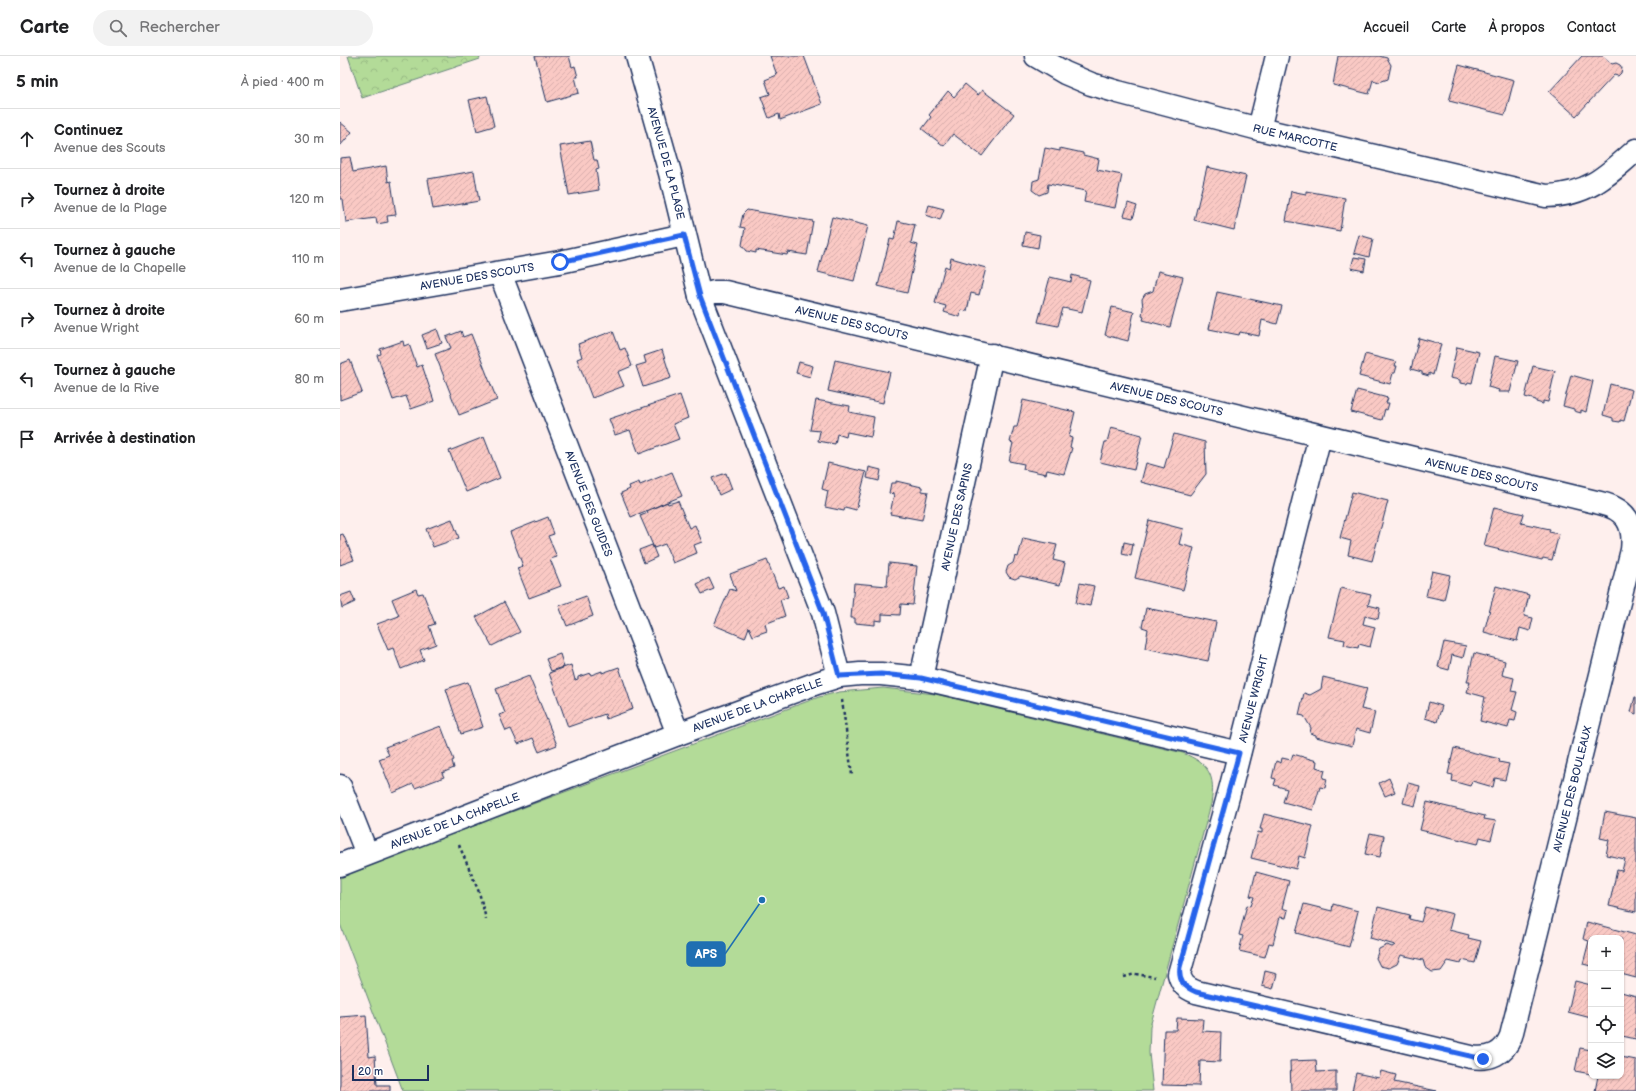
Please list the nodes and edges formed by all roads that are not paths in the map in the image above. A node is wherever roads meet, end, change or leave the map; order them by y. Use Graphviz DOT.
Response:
graph roads {
  1 [pos="637,56"];
  2 [pos="1036,56"];
  3 [pos="1277,56"];
  4 [pos="1259,129"];
  5 [pos="1636,150"];
  6 [pos="684,235"];
  7 [pos="500,273"];
  8 [pos="700,296"];
  9 [pos="340,300"];
  10 [pos="992,355"];
  11 [pos="1320,436"];
  12 [pos="1628,520"];
  13 [pos="839,676"];
  14 [pos="921,678"];
  15 [pos="678,734"];
  16 [pos="1239,753"];
  17 [pos="340,786"];
  18 [pos="367,854"];
  19 [pos="340,865"];
  20 [pos="1181,982"];
  1 -- 6 [label="street, AVENUE DE LA PLAGE"];
  2 -- 4 [label="street, RUE MARCOTTE"];
  3 -- 4 [label="street"];
  4 -- 5 [label="street, RUE MARCOTTE"];
  6 -- 7 [label="street, AVENUE DES SCOUTS"];
  6 -- 8 [label="street, AVENUE DE LA PLAGE"];
  7 -- 9 [label="street, AVENUE DES SCOUTS"];
  7 -- 15 [label="street, AVENUE DES GUIDES"];
  8 -- 10 [label="street, AVENUE DES SCOUTS"];
  8 -- 13 [label="street, AVENUE DE LA PLAGE"];
  10 -- 11 [label="street, AVENUE DES SCOUTS"];
  10 -- 14 [label="street, AVENUE DES SAPINS"];
  11 -- 12 [label="street, AVENUE DES SCOUTS"];
  11 -- 16 [label="street, AVENUE WRIGHT"];
  12 -- 20 [label="street, AVENUE DES BOULEAUX"];
  13 -- 14 [label="street, AVENUE DE LA CHAPELLE"];
  13 -- 15 [label="street, AVENUE DE LA CHAPELLE"];
  14 -- 16 [label="street, AVENUE DE LA CHAPELLE"];
  15 -- 18 [label="street, AVENUE DE LA CHAPELLE"];
  16 -- 20 [label="street, AVENUE WRIGHT"];
  17 -- 18 [label="street"];
  18 -- 19 [label="street, AVENUE DE LA CHAPELLE"];
}
